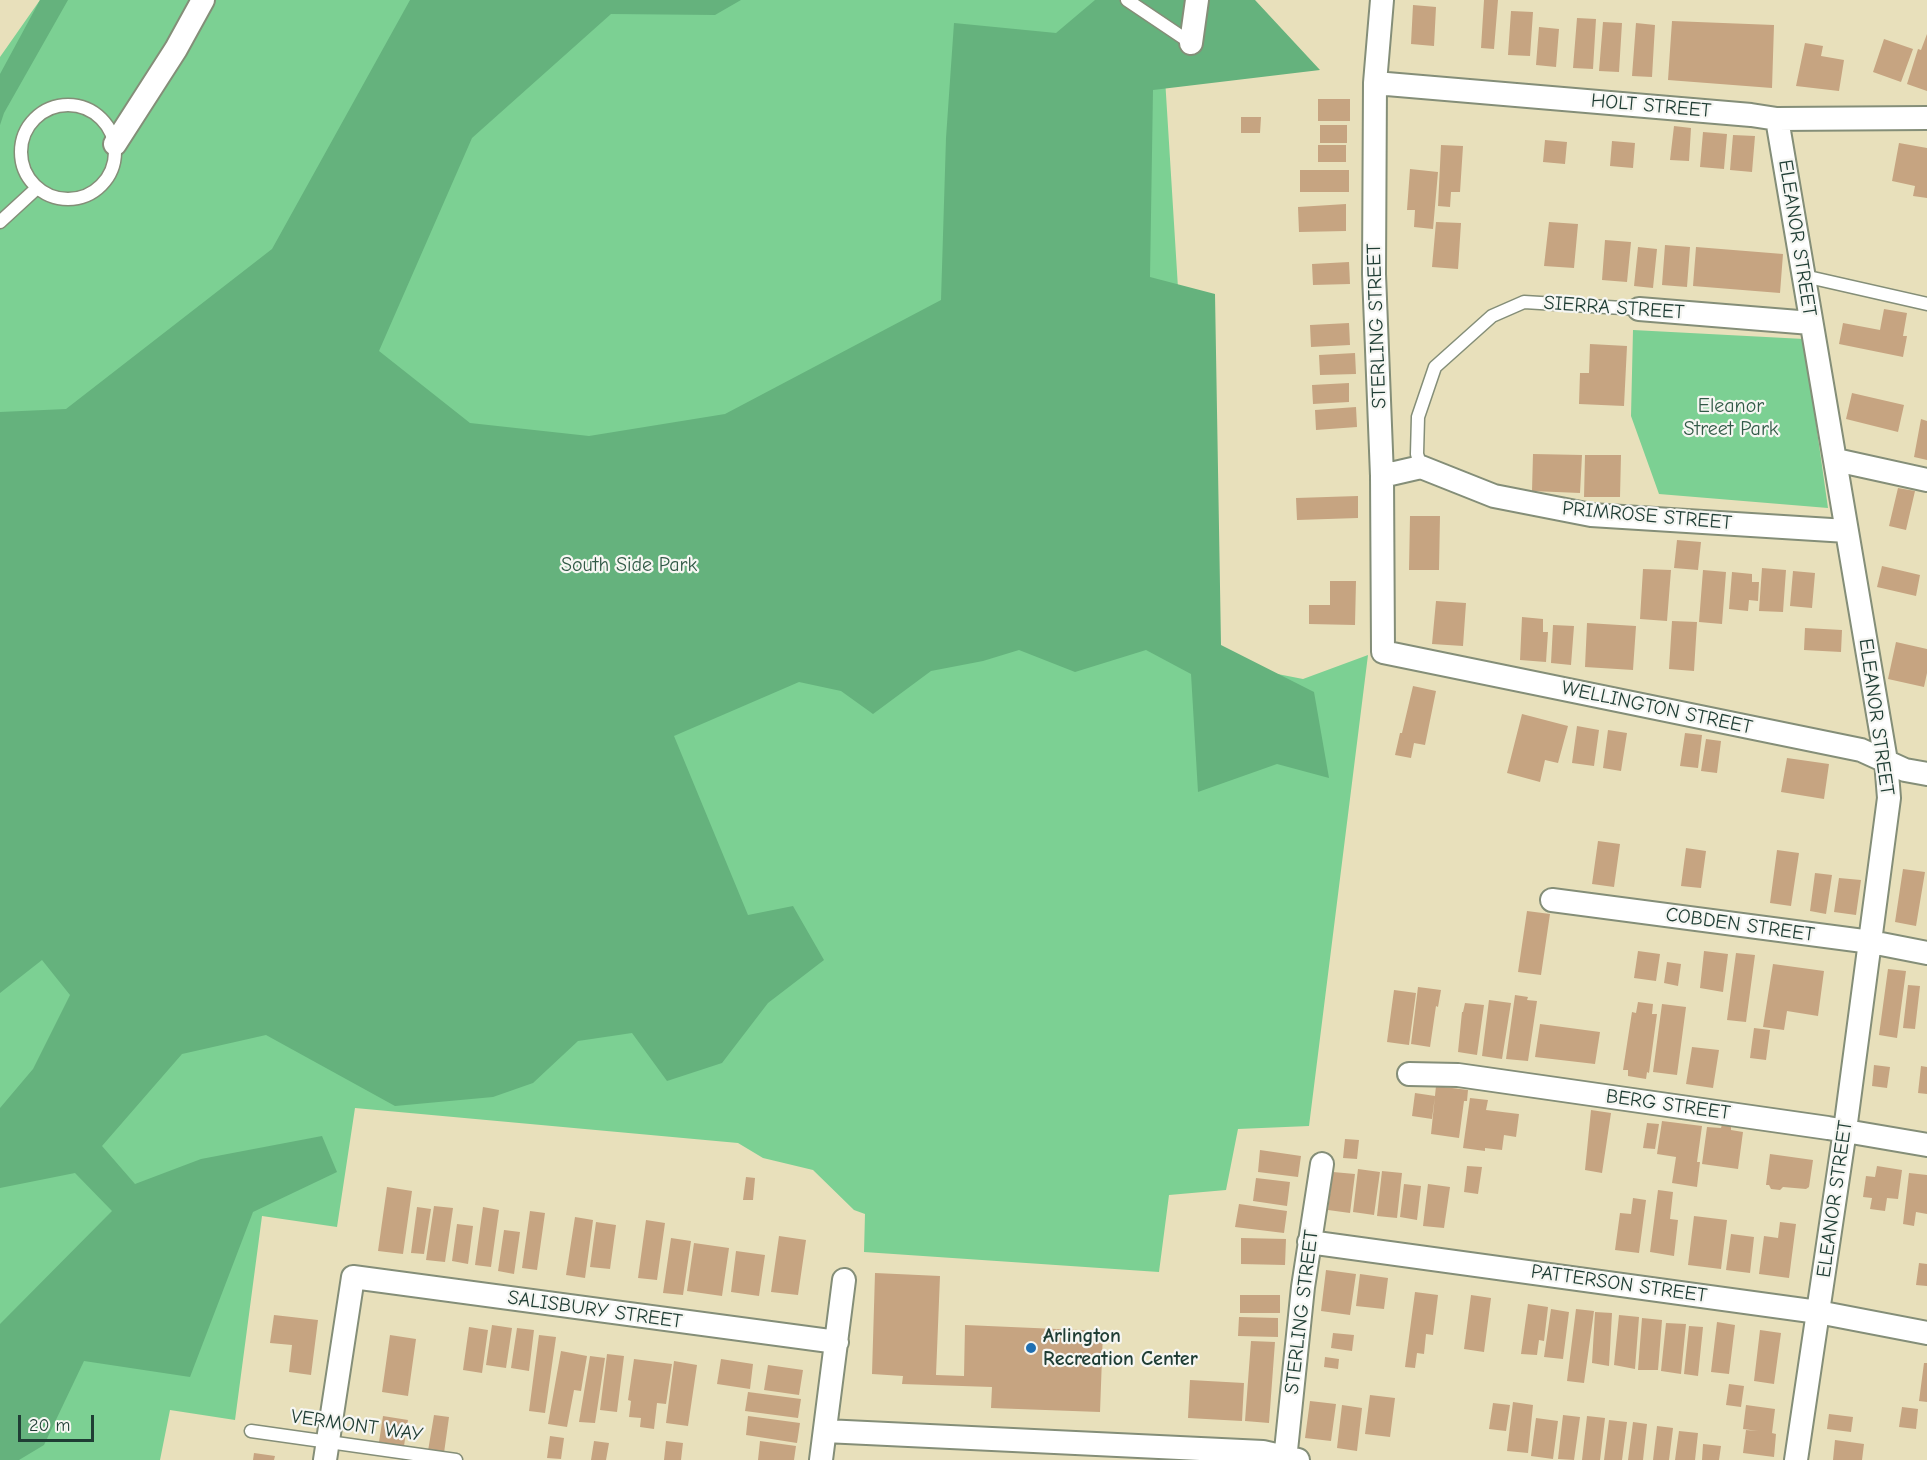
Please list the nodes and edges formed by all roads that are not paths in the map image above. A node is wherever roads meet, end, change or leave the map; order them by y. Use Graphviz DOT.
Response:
graph roads {
  1 [pos="203,0"];
  2 [pos="1127,0"];
  3 [pos="1197,0"];
  4 [pos="1382,0"];
  5 [pos="1191,43"];
  6 [pos="1375,83"];
  7 [pos="1927,118"];
  8 [pos="1777,119"];
  9 [pos="115,144"];
  10 [pos="38,188"];
  11 [pos="0,222"];
  12 [pos="1804,276"];
  13 [pos="1927,304"];
  14 [pos="1639,309"];
  15 [pos="1811,323"];
  16 [pos="1836,460"];
  17 [pos="1421,467"];
  18 [pos="1382,476"];
  19 [pos="1927,480"];
  20 [pos="1847,531"];
  21 [pos="1383,652"];
  22 [pos="1886,761"];
  23 [pos="1927,774"];
  24 [pos="1552,900"];
  25 [pos="1870,942"];
  26 [pos="1927,953"];
  27 [pos="1409,1074"];
  28 [pos="1845,1130"];
  29 [pos="1927,1145"];
  30 [pos="1322,1164"];
  31 [pos="1309,1242"];
  32 [pos="844,1280"];
  33 [pos="1818,1312"];
  34 [pos="1927,1333"];
  35 [pos="837,1342"];
  36 [pos="251,1431"];
  37 [pos="825,1431"];
  38 [pos="327,1451"];
  39 [pos="1289,1459"];
  40 [pos="456,1460"];
  41 [pos="821,1460"];
  42 [pos="1796,1460"];
  1 -- 9 [label="street"];
  2 -- 5 [label="lane"];
  3 -- 5 [label="street"];
  4 -- 6 [label="street, STERLING STREET"];
  6 -- 8 [label="street, HOLT STREET"];
  6 -- 18 [label="street, STERLING STREET"];
  7 -- 8 [label="street, HOLT STREET"];
  8 -- 12 [label="street, ELEANOR STREET"];
  9 -- 10 [label="lane"];
  9 -- 10 [label="lane"];
  10 -- 11 [label="lane"];
  12 -- 13 [label="lane"];
  12 -- 15 [label="street, ELEANOR STREET"];
  14 -- 15 [label="street, SIERRA STREET"];
  14 -- 17 [label="lane, SIERRA STREET"];
  15 -- 16 [label="street, ELEANOR STREET"];
  16 -- 19 [label="street"];
  16 -- 20 [label="street, ELEANOR STREET"];
  17 -- 18 [label="street"];
  17 -- 20 [label="street, PRIMROSE STREET"];
  18 -- 21 [label="street, STERLING STREET"];
  20 -- 22 [label="street, ELEANOR STREET"];
  21 -- 22 [label="street, WELLINGTON STREET"];
  22 -- 23 [label="street, WELLINGTON STREET"];
  22 -- 25 [label="street, ELEANOR STREET"];
  24 -- 25 [label="street, COBDEN STREET"];
  25 -- 26 [label="street, COBDEN STREET"];
  25 -- 28 [label="street, ELEANOR STREET"];
  27 -- 28 [label="street, BERG STREET"];
  28 -- 29 [label="street, BERG STREET"];
  28 -- 33 [label="street, ELEANOR STREET"];
  30 -- 31 [label="street, STERLING STREET"];
  31 -- 33 [label="street, PATTERSON STREET"];
  31 -- 39 [label="street, STERLING STREET"];
  32 -- 35 [label="street"];
  33 -- 34 [label="street, PATTERSON STREET"];
  33 -- 42 [label="street, ELEANOR STREET"];
  35 -- 37 [label="street"];
  35 -- 38 [label="street, SALISBURY STREET"];
  36 -- 38 [label="lane, VERMONT WAY"];
  37 -- 39 [label="street"];
  37 -- 41 [label="street"];
  38 -- 40 [label="lane, VERMONT WAY"];
}
